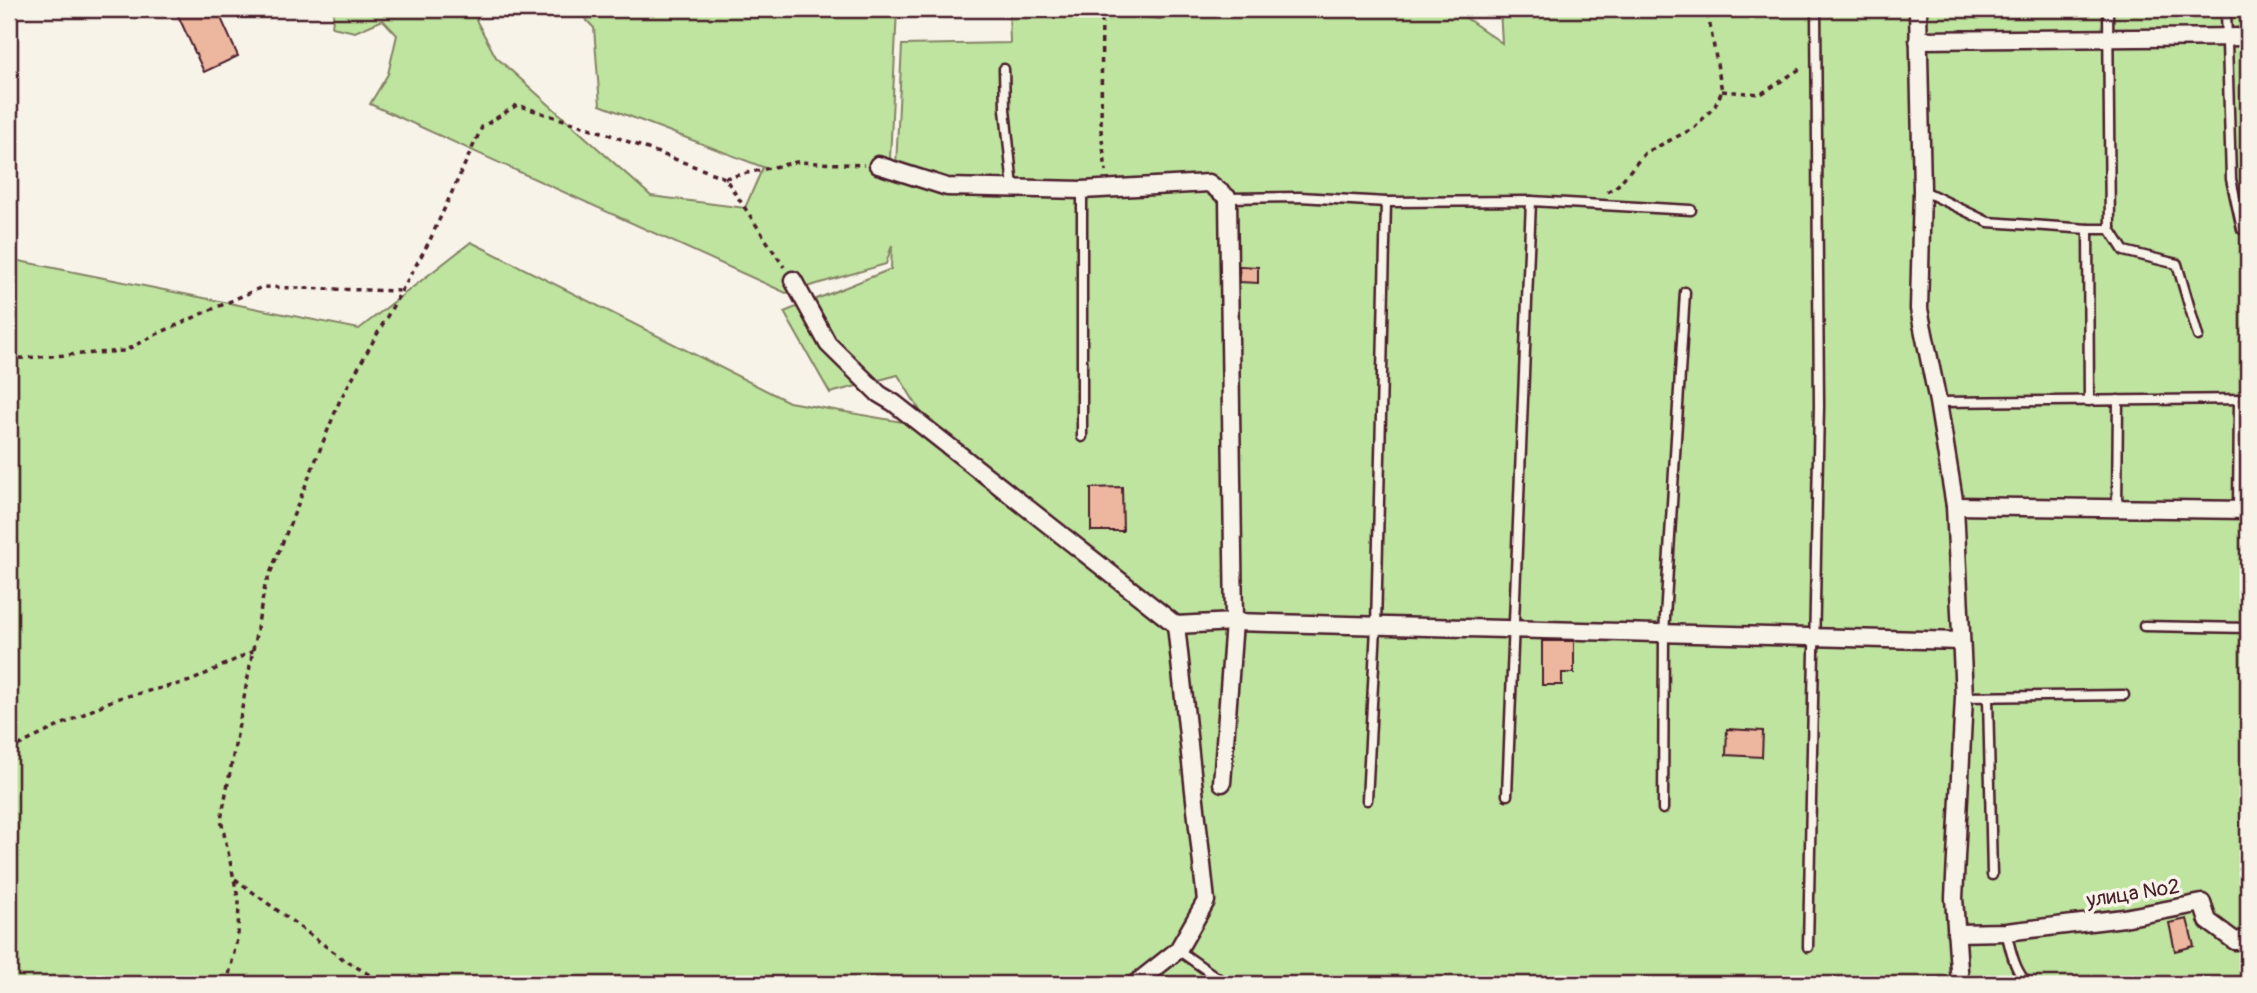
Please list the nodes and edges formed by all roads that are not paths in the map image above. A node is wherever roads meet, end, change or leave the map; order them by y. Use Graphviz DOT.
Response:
graph roads {
  1 [pos="1816,9"];
  2 [pos="1918,9"];
  3 [pos="2108,9"];
  4 [pos="2226,9"];
  5 [pos="2226,37"];
  6 [pos="2248,37"];
  7 [pos="2109,38"];
  8 [pos="1919,40"];
  9 [pos="1004,69"];
  10 [pos="878,166"];
  11 [pos="1013,188"];
  12 [pos="1082,190"];
  13 [pos="1922,190"];
  14 [pos="1228,198"];
  15 [pos="1531,201"];
  16 [pos="1386,202"];
  17 [pos="1691,211"];
  18 [pos="2088,229"];
  19 [pos="2110,229"];
  20 [pos="2242,229"];
  21 [pos="793,280"];
  22 [pos="1685,292"];
  23 [pos="2198,336"];
  24 [pos="2244,399"];
  25 [pos="2118,400"];
  26 [pos="2089,401"];
  27 [pos="1938,402"];
  28 [pos="1082,437"];
  29 [pos="1955,506"];
  30 [pos="2117,508"];
  31 [pos="2243,510"];
  32 [pos="1234,622"];
  33 [pos="1176,625"];
  34 [pos="2144,626"];
  35 [pos="1376,627"];
  36 [pos="2248,628"];
  37 [pos="1514,631"];
  38 [pos="1664,634"];
  39 [pos="1813,638"];
  40 [pos="1961,641"];
  41 [pos="2124,695"];
  42 [pos="1964,697"];
  43 [pos="1987,697"];
  44 [pos="1222,783"];
  45 [pos="1507,795"];
  46 [pos="1367,800"];
  47 [pos="1663,809"];
  48 [pos="1992,875"];
  49 [pos="2006,932"];
  50 [pos="1956,933"];
  51 [pos="2248,939"];
  52 [pos="1808,947"];
  53 [pos="1178,950"];
  54 [pos="1135,984"];
  55 [pos="1226,984"];
  56 [pos="1960,984"];
  57 [pos="2028,984"];
  1 -- 39 [label="lane"];
  2 -- 8 [label="street"];
  3 -- 7 [label="lane"];
  4 -- 5 [label="lane"];
  5 -- 6 [label="street"];
  5 -- 7 [label="street"];
  5 -- 20 [label="lane"];
  7 -- 8 [label="street"];
  7 -- 19 [label="lane"];
  8 -- 13 [label="street"];
  9 -- 11 [label="lane"];
  10 -- 11 [label="street"];
  11 -- 12 [label="street"];
  12 -- 14 [label="street"];
  12 -- 28 [label="lane"];
  13 -- 18 [label="lane"];
  13 -- 27 [label="street"];
  14 -- 16 [label="lane"];
  14 -- 32 [label="street"];
  15 -- 16 [label="lane"];
  15 -- 17 [label="lane"];
  15 -- 37 [label="lane"];
  16 -- 35 [label="lane"];
  18 -- 19 [label="lane"];
  18 -- 26 [label="lane"];
  19 -- 23 [label="lane"];
  21 -- 33 [label="street"];
  22 -- 38 [label="lane"];
  24 -- 25 [label="lane"];
  24 -- 31 [label="lane"];
  25 -- 26 [label="lane"];
  25 -- 30 [label="lane"];
  26 -- 27 [label="lane"];
  27 -- 29 [label="street"];
  29 -- 30 [label="street"];
  29 -- 40 [label="street"];
  30 -- 31 [label="street"];
  32 -- 33 [label="street"];
  32 -- 35 [label="street"];
  32 -- 44 [label="street"];
  33 -- 53 [label="street"];
  34 -- 36 [label="lane"];
  35 -- 37 [label="street"];
  35 -- 46 [label="lane"];
  37 -- 38 [label="street"];
  37 -- 45 [label="lane"];
  38 -- 39 [label="street"];
  38 -- 47 [label="lane"];
  39 -- 40 [label="street"];
  39 -- 52 [label="lane"];
  40 -- 42 [label="street"];
  41 -- 43 [label="lane"];
  42 -- 43 [label="lane"];
  42 -- 50 [label="street"];
  43 -- 48 [label="lane"];
  49 -- 50 [label="street, улица №2"];
  49 -- 51 [label="street, улица №2"];
  49 -- 57 [label="lane"];
  50 -- 56 [label="street"];
  53 -- 54 [label="street"];
  53 -- 55 [label="lane"];
}
